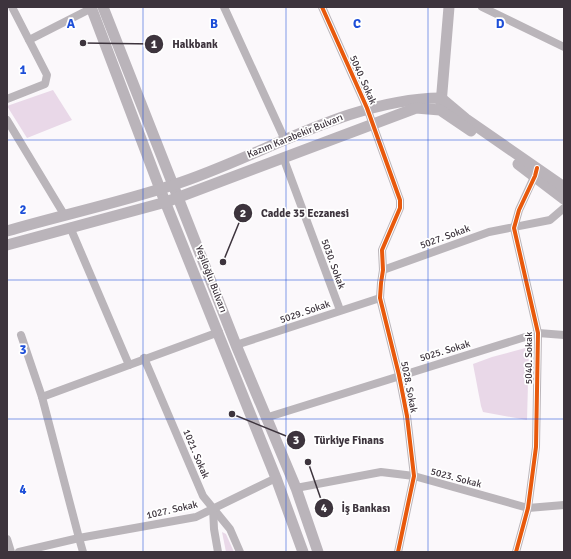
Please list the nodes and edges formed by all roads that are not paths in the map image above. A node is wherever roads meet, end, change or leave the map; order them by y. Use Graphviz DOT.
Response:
graph roads {
  1 [pos="12,7"];
  2 [pos="103,7"];
  3 [pos="224,7"];
  4 [pos="322,7"];
  5 [pos="449,7"];
  6 [pos="482,7"];
  7 [pos="91,8"];
  8 [pos="29,40"];
  9 [pos="564,47"];
  10 [pos="441,98"];
  11 [pos="7,99"];
  12 [pos="368,108"];
  13 [pos="440,110"];
  14 [pos="7,120"];
  15 [pos="372,123"];
  16 [pos="285,140"];
  17 [pos="283,158"];
  18 [pos="536,172"];
  19 [pos="174,185"];
  20 [pos="564,187"];
  21 [pos="160,189"];
  22 [pos="179,197"];
  23 [pos="564,198"];
  24 [pos="166,202"];
  25 [pos="564,208"];
  26 [pos="65,216"];
  27 [pos="70,227"];
  28 [pos="514,228"];
  29 [pos="7,232"];
  30 [pos="7,245"];
  31 [pos="382,250"];
  32 [pos="383,270"];
  33 [pos="380,298"];
  34 [pos="340,310"];
  35 [pos="219,332"];
  36 [pos="538,333"];
  37 [pos="21,335"];
  38 [pos="564,335"];
  39 [pos="236,345"];
  40 [pos="144,358"];
  41 [pos="129,365"];
  42 [pos="399,375"];
  43 [pos="42,396"];
  44 [pos="265,418"];
  45 [pos="414,476"];
  46 [pos="276,478"];
  47 [pos="296,488"];
  48 [pos="564,505"];
  49 [pos="213,508"];
  50 [pos="528,508"];
  51 [pos="79,538"];
  52 [pos="7,539"];
  53 [pos="11,552"];
  54 [pos="19,552"];
  55 [pos="82,552"];
  56 [pos="218,552"];
  57 [pos="240,552"];
  58 [pos="303,552"];
  59 [pos="318,552"];
  60 [pos="398,552"];
  61 [pos="516,552"];
  1 -- 8 [label="street"];
  2 -- 19 [label="main road, Yeşiloğlu Bulvarı"];
  3 -- 16 [label="street"];
  4 -- 12 [label="street, 5040. Sokak"];
  5 -- 10 [label="main road"];
  6 -- 9 [label="street"];
  7 -- 8 [label="street"];
  7 -- 21 [label="main road, Yeşiloğlu Bulvarı"];
  8 -- 11 [label="street"];
  10 -- 12 [label="main road, Kazım Karabekir Bulvarı"];
  10 -- 13 [label="main road"];
  10 -- 18 [label="main road"];
  12 -- 15 [label="street, 5040. Sokak"];
  12 -- 16 [label="main road, Kazım Karabekir Bulvarı"];
  13 -- 15 [label="main road, Kazım Karabekir Bulvarı"];
  13 -- 18 [label="main road"];
  14 -- 26 [label="street"];
  15 -- 17 [label="main road, Kazım Karabekir Bulvarı"];
  15 -- 31 [label="street, 5040. Sokak"];
  16 -- 19 [label="main road, Kazım Karabekir Bulvarı"];
  17 -- 22 [label="main road, Kazım Karabekir Bulvarı"];
  17 -- 34 [label="street, 5030. Sokak"];
  18 -- 20 [label="main road"];
  18 -- 23 [label="main road"];
  18 -- 28 [label="street, 5040. Sokak"];
  19 -- 21 [label="main road, Kazım Karabekir Bulvarı"];
  19 -- 22 [label="main road, Yeşiloğlu Bulvarı"];
  21 -- 24 [label="main road, Yeşiloğlu Bulvarı"];
  21 -- 26 [label="main road, Kazım Karabekir Bulvarı"];
  22 -- 24 [label="main road, Kazım Karabekir Bulvarı"];
  22 -- 39 [label="main road, Yeşiloğlu Bulvarı"];
  24 -- 27 [label="main road, Kazım Karabekir Bulvarı"];
  24 -- 35 [label="main road, Yeşiloğlu Bulvarı"];
  25 -- 28 [label="street, 5027. Sokak"];
  26 -- 29 [label="main road, Kazım Karabekir Bulvarı"];
  27 -- 30 [label="main road, Kazım Karabekir Bulvarı"];
  27 -- 41 [label="street"];
  28 -- 32 [label="street, 5027. Sokak"];
  28 -- 36 [label="street, 5040. Sokak"];
  31 -- 32 [label="street, 5028. Sokak"];
  32 -- 33 [label="street, 5028. Sokak"];
  33 -- 34 [label="street, 5029. Sokak"];
  33 -- 42 [label="street, 5028. Sokak"];
  34 -- 39 [label="street, 5029. Sokak"];
  35 -- 40 [label="street"];
  35 -- 46 [label="main road, Yeşiloğlu Bulvarı"];
  36 -- 38 [label="street, 5025. Sokak"];
  36 -- 42 [label="street, 5025. Sokak"];
  36 -- 50 [label="street, 5040. Sokak"];
  37 -- 43 [label="street"];
  39 -- 44 [label="main road, Yeşiloğlu Bulvarı"];
  40 -- 41 [label="street"];
  40 -- 49 [label="street, 1021. Sokak"];
  41 -- 43 [label="street"];
  42 -- 44 [label="street, 5025. Sokak"];
  42 -- 45 [label="street, 5028. Sokak"];
  43 -- 51 [label="street"];
  44 -- 47 [label="main road, Yeşiloğlu Bulvarı"];
  45 -- 47 [label="street, 5023. Sokak"];
  45 -- 50 [label="street, 5023. Sokak"];
  45 -- 60 [label="street, 5028. Sokak"];
  46 -- 49 [label="street, 1027. Sokak"];
  46 -- 58 [label="main road, Yeşiloğlu Bulvarı"];
  47 -- 59 [label="main road, Yeşiloğlu Bulvarı"];
  48 -- 50 [label="street, 5023. Sokak"];
  49 -- 51 [label="street, 1027. Sokak"];
  49 -- 56 [label="street"];
  49 -- 57 [label="street, 1021. Sokak"];
  50 -- 61 [label="street, 5040. Sokak"];
  51 -- 54 [label="street, 1027. Sokak"];
  51 -- 55 [label="street"];
  52 -- 53 [label="street"];
}
